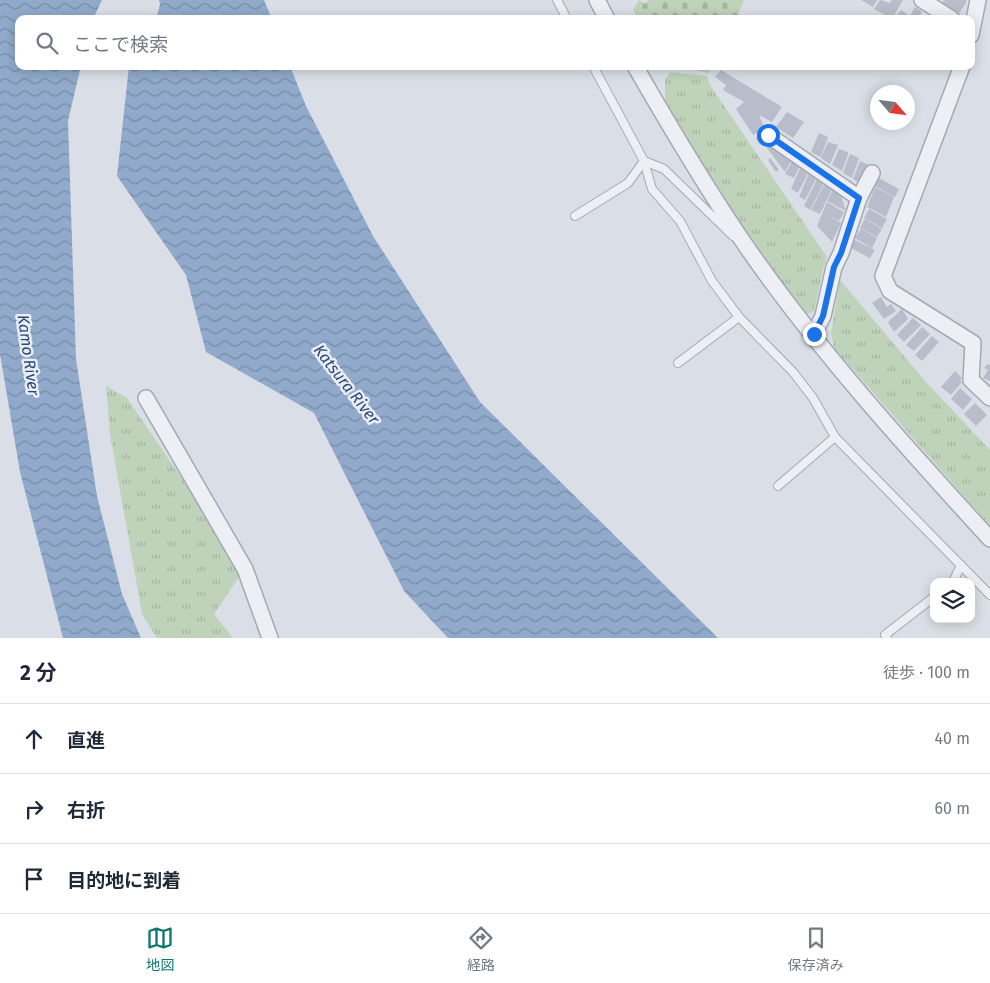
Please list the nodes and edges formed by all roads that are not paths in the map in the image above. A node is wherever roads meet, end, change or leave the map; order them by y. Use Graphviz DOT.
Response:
graph roads {
  1 [pos="558,0"];
  2 [pos="597,0"];
  3 [pos="922,0"];
  4 [pos="978,0"];
  5 [pos="566,15"];
  6 [pos="605,15"];
  7 [pos="946,15"];
  8 [pos="975,15"];
  9 [pos="595,70"];
  10 [pos="637,70"];
  11 [pos="960,70"];
  12 [pos="768,135"];
  13 [pos="644,161"];
  14 [pos="872,173"];
  15 [pos="859,198"];
  16 [pos="575,216"];
  17 [pos="746,246"];
  18 [pos="739,317"];
  19 [pos="814,334"];
  20 [pos="678,363"];
  21 [pos="146,398"];
  22 [pos="990,398"];
  23 [pos="836,437"];
  24 [pos="778,486"];
  25 [pos="990,539"];
  26 [pos="961,565"];
  27 [pos="955,578"];
  28 [pos="990,595"];
  29 [pos="930,600"];
  30 [pos="270,638"];
  31 [pos="887,638"];
  1 -- 5 [label="lane"];
  2 -- 6 [label="street"];
  3 -- 7 [label="street"];
  4 -- 8 [label="street"];
  9 -- 13 [label="lane"];
  10 -- 17 [label="street"];
  11 -- 22 [label="street"];
  12 -- 15 [label="street"];
  13 -- 16 [label="lane"];
  13 -- 17 [label="lane"];
  13 -- 18 [label="lane"];
  14 -- 15 [label="street"];
  15 -- 19 [label="street"];
  17 -- 19 [label="street"];
  18 -- 20 [label="lane"];
  18 -- 23 [label="lane"];
  19 -- 25 [label="street"];
  21 -- 30 [label="street"];
  23 -- 24 [label="lane"];
  23 -- 26 [label="lane"];
  26 -- 27 [label="lane"];
  26 -- 28 [label="lane"];
  29 -- 31 [label="lane"];
}
